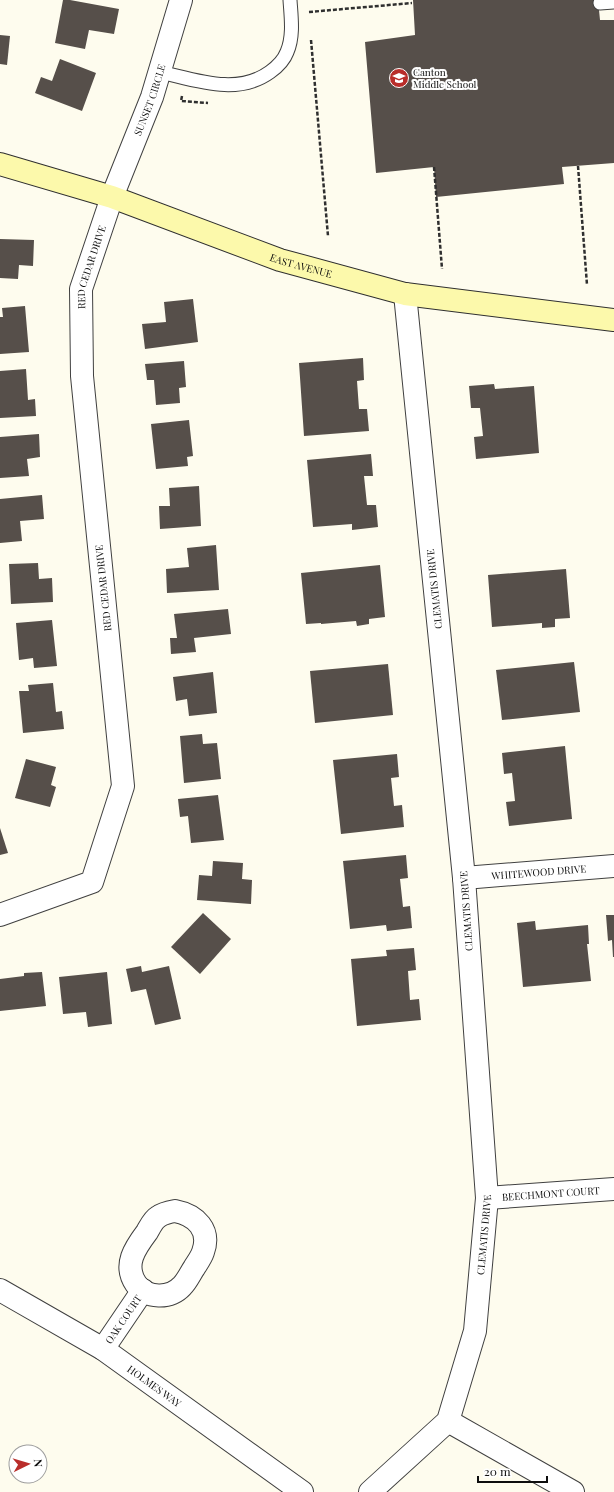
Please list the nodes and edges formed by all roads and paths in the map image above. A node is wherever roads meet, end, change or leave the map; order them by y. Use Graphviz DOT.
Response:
graph roads {
  1 [pos="181,0"];
  2 [pos="290,0"];
  3 [pos="614,2"];
  4 [pos="412,3"];
  5 [pos="600,3"];
  6 [pos="307,6"];
  7 [pos="308,12"];
  8 [pos="308,19"];
  9 [pos="310,33"];
  10 [pos="160,72"];
  11 [pos="0,164"];
  12 [pos="578,166"];
  13 [pos="434,167"];
  14 [pos="112,197"];
  15 [pos="328,236"];
  16 [pos="442,269"];
  17 [pos="587,285"];
  18 [pos="405,294"];
  19 [pos="614,320"];
  20 [pos="614,866"];
  21 [pos="464,878"];
  22 [pos="0,915"];
  23 [pos="614,1189"];
  24 [pos="487,1198"];
  25 [pos="0,1290"];
  26 [pos="143,1290"];
  27 [pos="103,1349"];
  28 [pos="448,1421"];
  29 [pos="302,1492"];
  30 [pos="370,1492"];
  31 [pos="573,1492"];
  1 -- 10 [label="street, SUNSET CIRCLE"];
  2 -- 10 [label="lane"];
  3 -- 5 [label="lane"];
  4 -- 7 [label="path"];
  6 -- 7 [label="path"];
  7 -- 8 [label="path"];
  9 -- 15 [label="path"];
  10 -- 14 [label="street, SUNSET CIRCLE"];
  11 -- 14 [label="street, EAST AVENUE"];
  12 -- 17 [label="path"];
  13 -- 16 [label="path"];
  14 -- 18 [label="street, EAST AVENUE"];
  14 -- 22 [label="street, RED CEDAR DRIVE"];
  18 -- 19 [label="street, EAST AVENUE"];
  18 -- 21 [label="street, CLEMATIS DRIVE"];
  20 -- 21 [label="street, WHITEWOOD DRIVE"];
  21 -- 24 [label="street, CLEMATIS DRIVE"];
  23 -- 24 [label="street, BEECHMONT COURT"];
  24 -- 28 [label="street, CLEMATIS DRIVE"];
  25 -- 27 [label="street, HOLMES WAY"];
  26 -- 27 [label="street, OAK COURT"];
  27 -- 29 [label="street, HOLMES WAY"];
  28 -- 30 [label="street"];
  28 -- 31 [label="street"];
}
